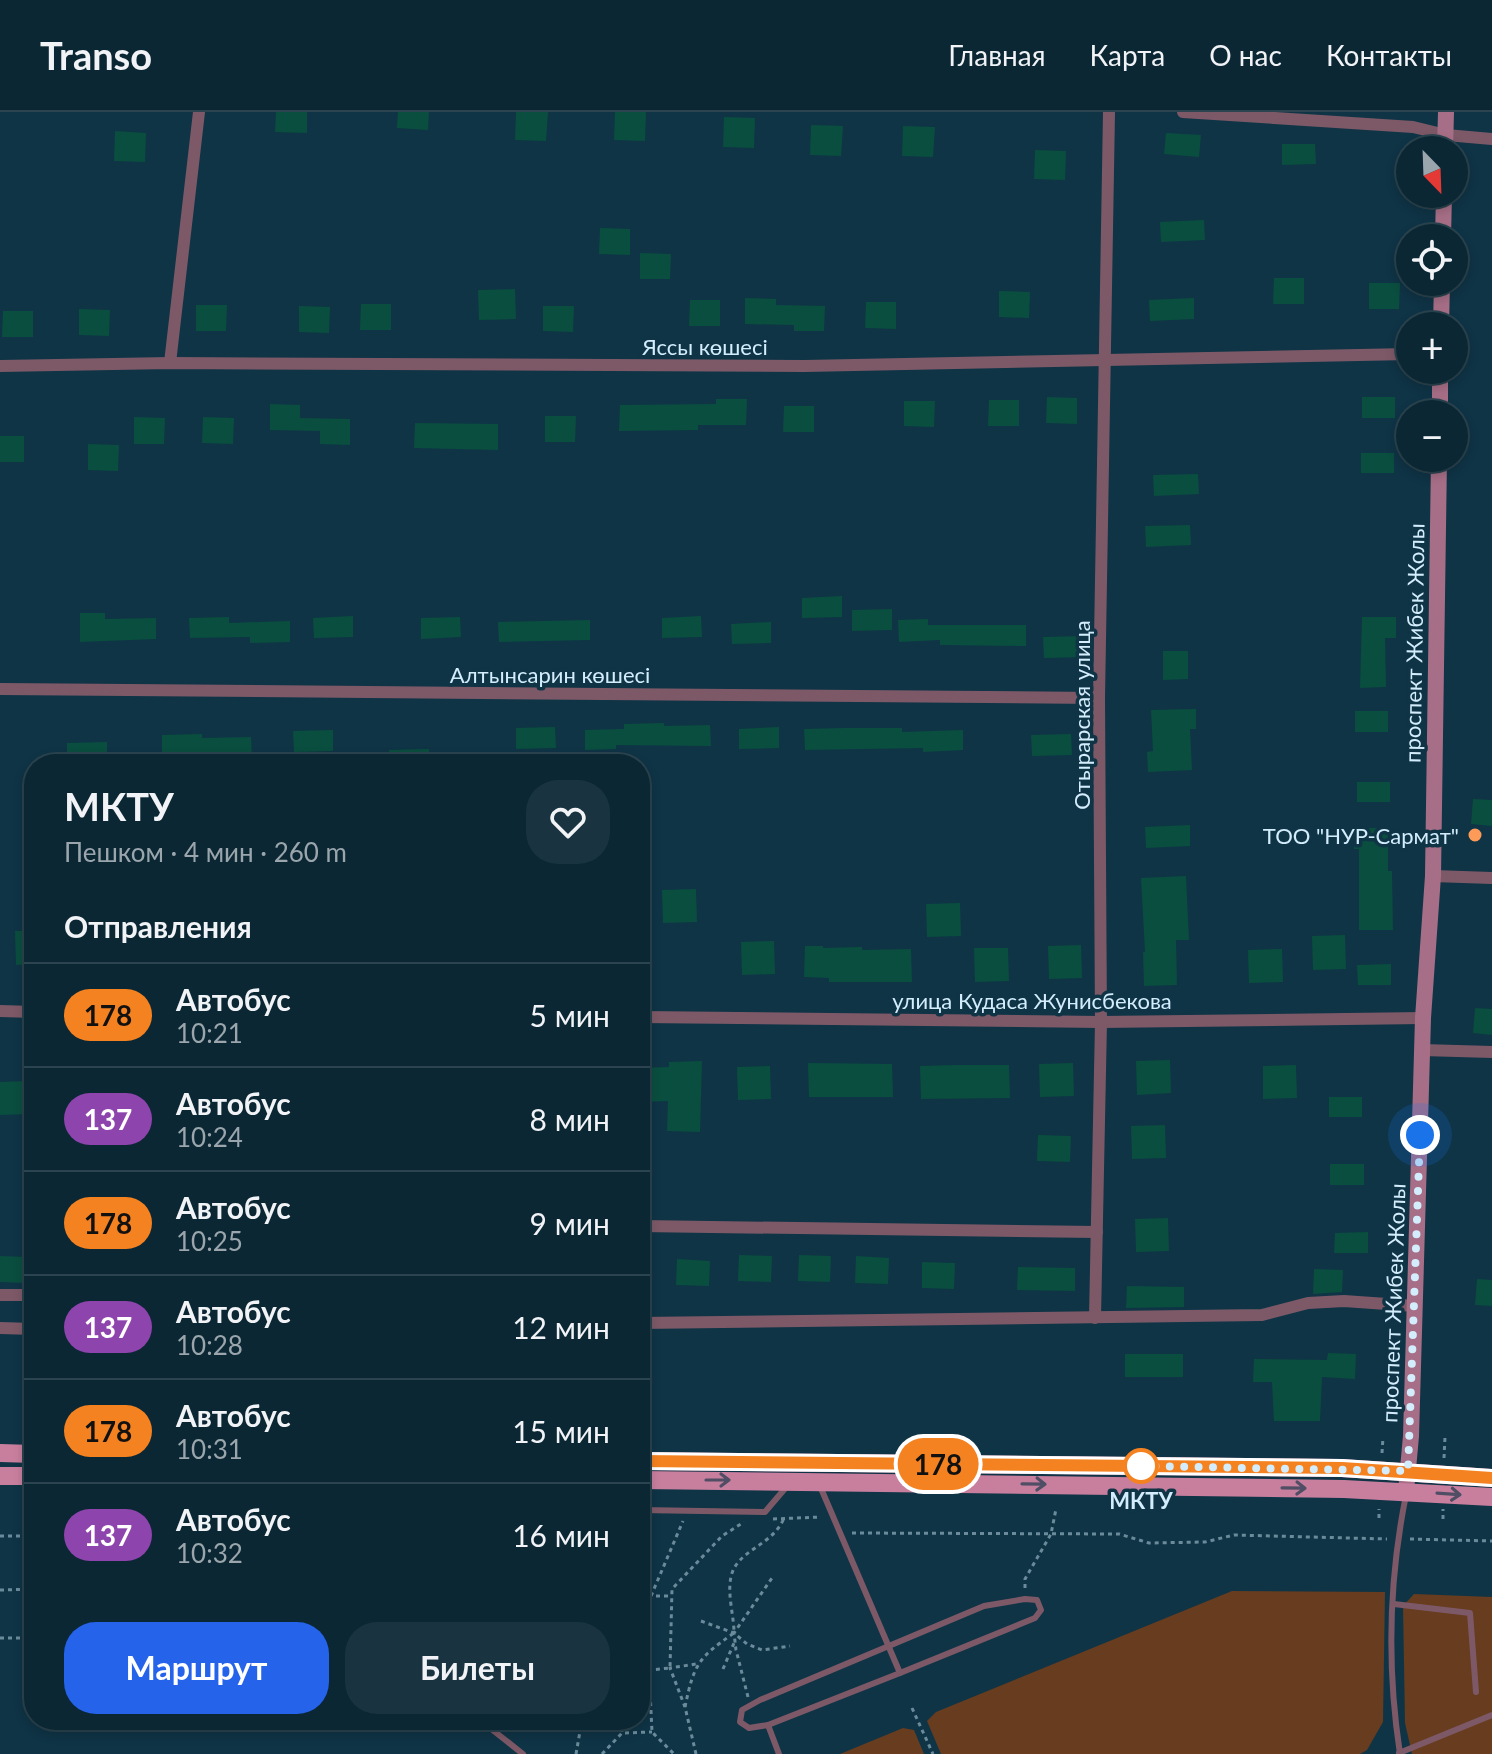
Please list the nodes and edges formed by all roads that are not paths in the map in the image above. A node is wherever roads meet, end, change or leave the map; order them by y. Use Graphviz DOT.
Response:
graph roads {
  1 [pos="199,112"];
  2 [pos="1109,112"];
  3 [pos="1183,112"];
  4 [pos="1446,112"];
  5 [pos="1433,136"];
  6 [pos="1446,136"];
  7 [pos="1492,139"];
  8 [pos="1468,141"];
  9 [pos="1396,354"];
  10 [pos="1107,362"];
  11 [pos="170,363"];
  12 [pos="0,366"];
  13 [pos="1439,472"];
  14 [pos="0,689"];
  15 [pos="1099,698"];
  16 [pos="1433,876"];
  17 [pos="1492,878"];
  18 [pos="0,1011"];
  19 [pos="24,1012"];
  20 [pos="650,1017"];
  21 [pos="1423,1018"];
  22 [pos="1101,1022"];
  23 [pos="1422,1050"];
  24 [pos="1492,1052"];
  25 [pos="650,1226"];
  26 [pos="1097,1232"];
  27 [pos="0,1295"];
  28 [pos="24,1295"];
  29 [pos="1415,1306"];
  30 [pos="1095,1318"];
  31 [pos="650,1323"];
  32 [pos="0,1328"];
  33 [pos="24,1329"];
  34 [pos="0,1453"];
  35 [pos="24,1454"];
  36 [pos="650,1461"];
  37 [pos="1408,1471"];
  38 [pos="0,1476"];
  39 [pos="24,1476"];
  40 [pos="1492,1478"];
  41 [pos="650,1480"];
  42 [pos="792,1480"];
  43 [pos="818,1480"];
  44 [pos="1406,1491"];
  45 [pos="1492,1497"];
  46 [pos="650,1510"];
  47 [pos="1394,1604"];
  48 [pos="889,1645"];
  49 [pos="900,1673"];
  50 [pos="1476,1692"];
  51 [pos="1492,1715"];
  52 [pos="768,1725"];
  53 [pos="493,1730"];
  54 [pos="523,1754"];
  55 [pos="779,1754"];
  56 [pos="1399,1754"];
  1 -- 11 [label="street"];
  2 -- 10 [label="street, Отырарская улица"];
  3 -- 5 [label="street"];
  4 -- 6 [label="main road"];
  7 -- 8 [label="street"];
  9 -- 10 [label="street, Яссы көшесі"];
  10 -- 11 [label="street, Яссы көшесі"];
  10 -- 15 [label="street, Отырарская улица"];
  11 -- 12 [label="street, Яссы көшесі"];
  13 -- 16 [label="main road, проспект Жибек Жолы"];
  14 -- 15 [label="street, Алтынсарин көшесі"];
  15 -- 22 [label="street, Отырарская улица"];
  16 -- 17 [label="street"];
  16 -- 21 [label="main road, проспект Жибек Жолы"];
  18 -- 19 [label="street"];
  20 -- 22 [label="street, улица Кудаса Жунисбекова"];
  21 -- 22 [label="street, улица Кудаса Жунисбекова"];
  21 -- 23 [label="main road, проспект Жибек Жолы"];
  22 -- 26 [label="street, Отырарская улица"];
  23 -- 24 [label="street"];
  23 -- 29 [label="main road, проспект Жибек Жолы"];
  25 -- 26 [label="street"];
  26 -- 30 [label="street, Отырарская улица"];
  27 -- 28 [label="street"];
  29 -- 30 [label="street"];
  29 -- 37 [label="main road, проспект Жибек Жолы"];
  30 -- 31 [label="street"];
  32 -- 33 [label="street"];
  34 -- 35 [label="main road"];
  36 -- 37 [label="main road"];
  37 -- 40 [label="main road"];
  37 -- 44 [label="main road, проспект Жибек Жолы"];
  38 -- 39 [label="main road"];
  41 -- 42 [label="main road, one-way"];
  42 -- 43 [label="main road"];
  42 -- 46 [label="lane"];
  43 -- 44 [label="main road, one-way"];
  43 -- 48 [label="lane"];
  44 -- 45 [label="main road, one-way"];
  44 -- 47 [label="lane"];
  47 -- 50 [label="lane"];
  47 -- 56 [label="lane"];
  48 -- 49 [label="lane"];
  48 -- 49 [label="lane"];
  48 -- 52 [label="lane"];
  49 -- 52 [label="lane"];
  51 -- 56 [label="lane"];
  52 -- 55 [label="lane"];
  53 -- 54 [label="lane"];
}
